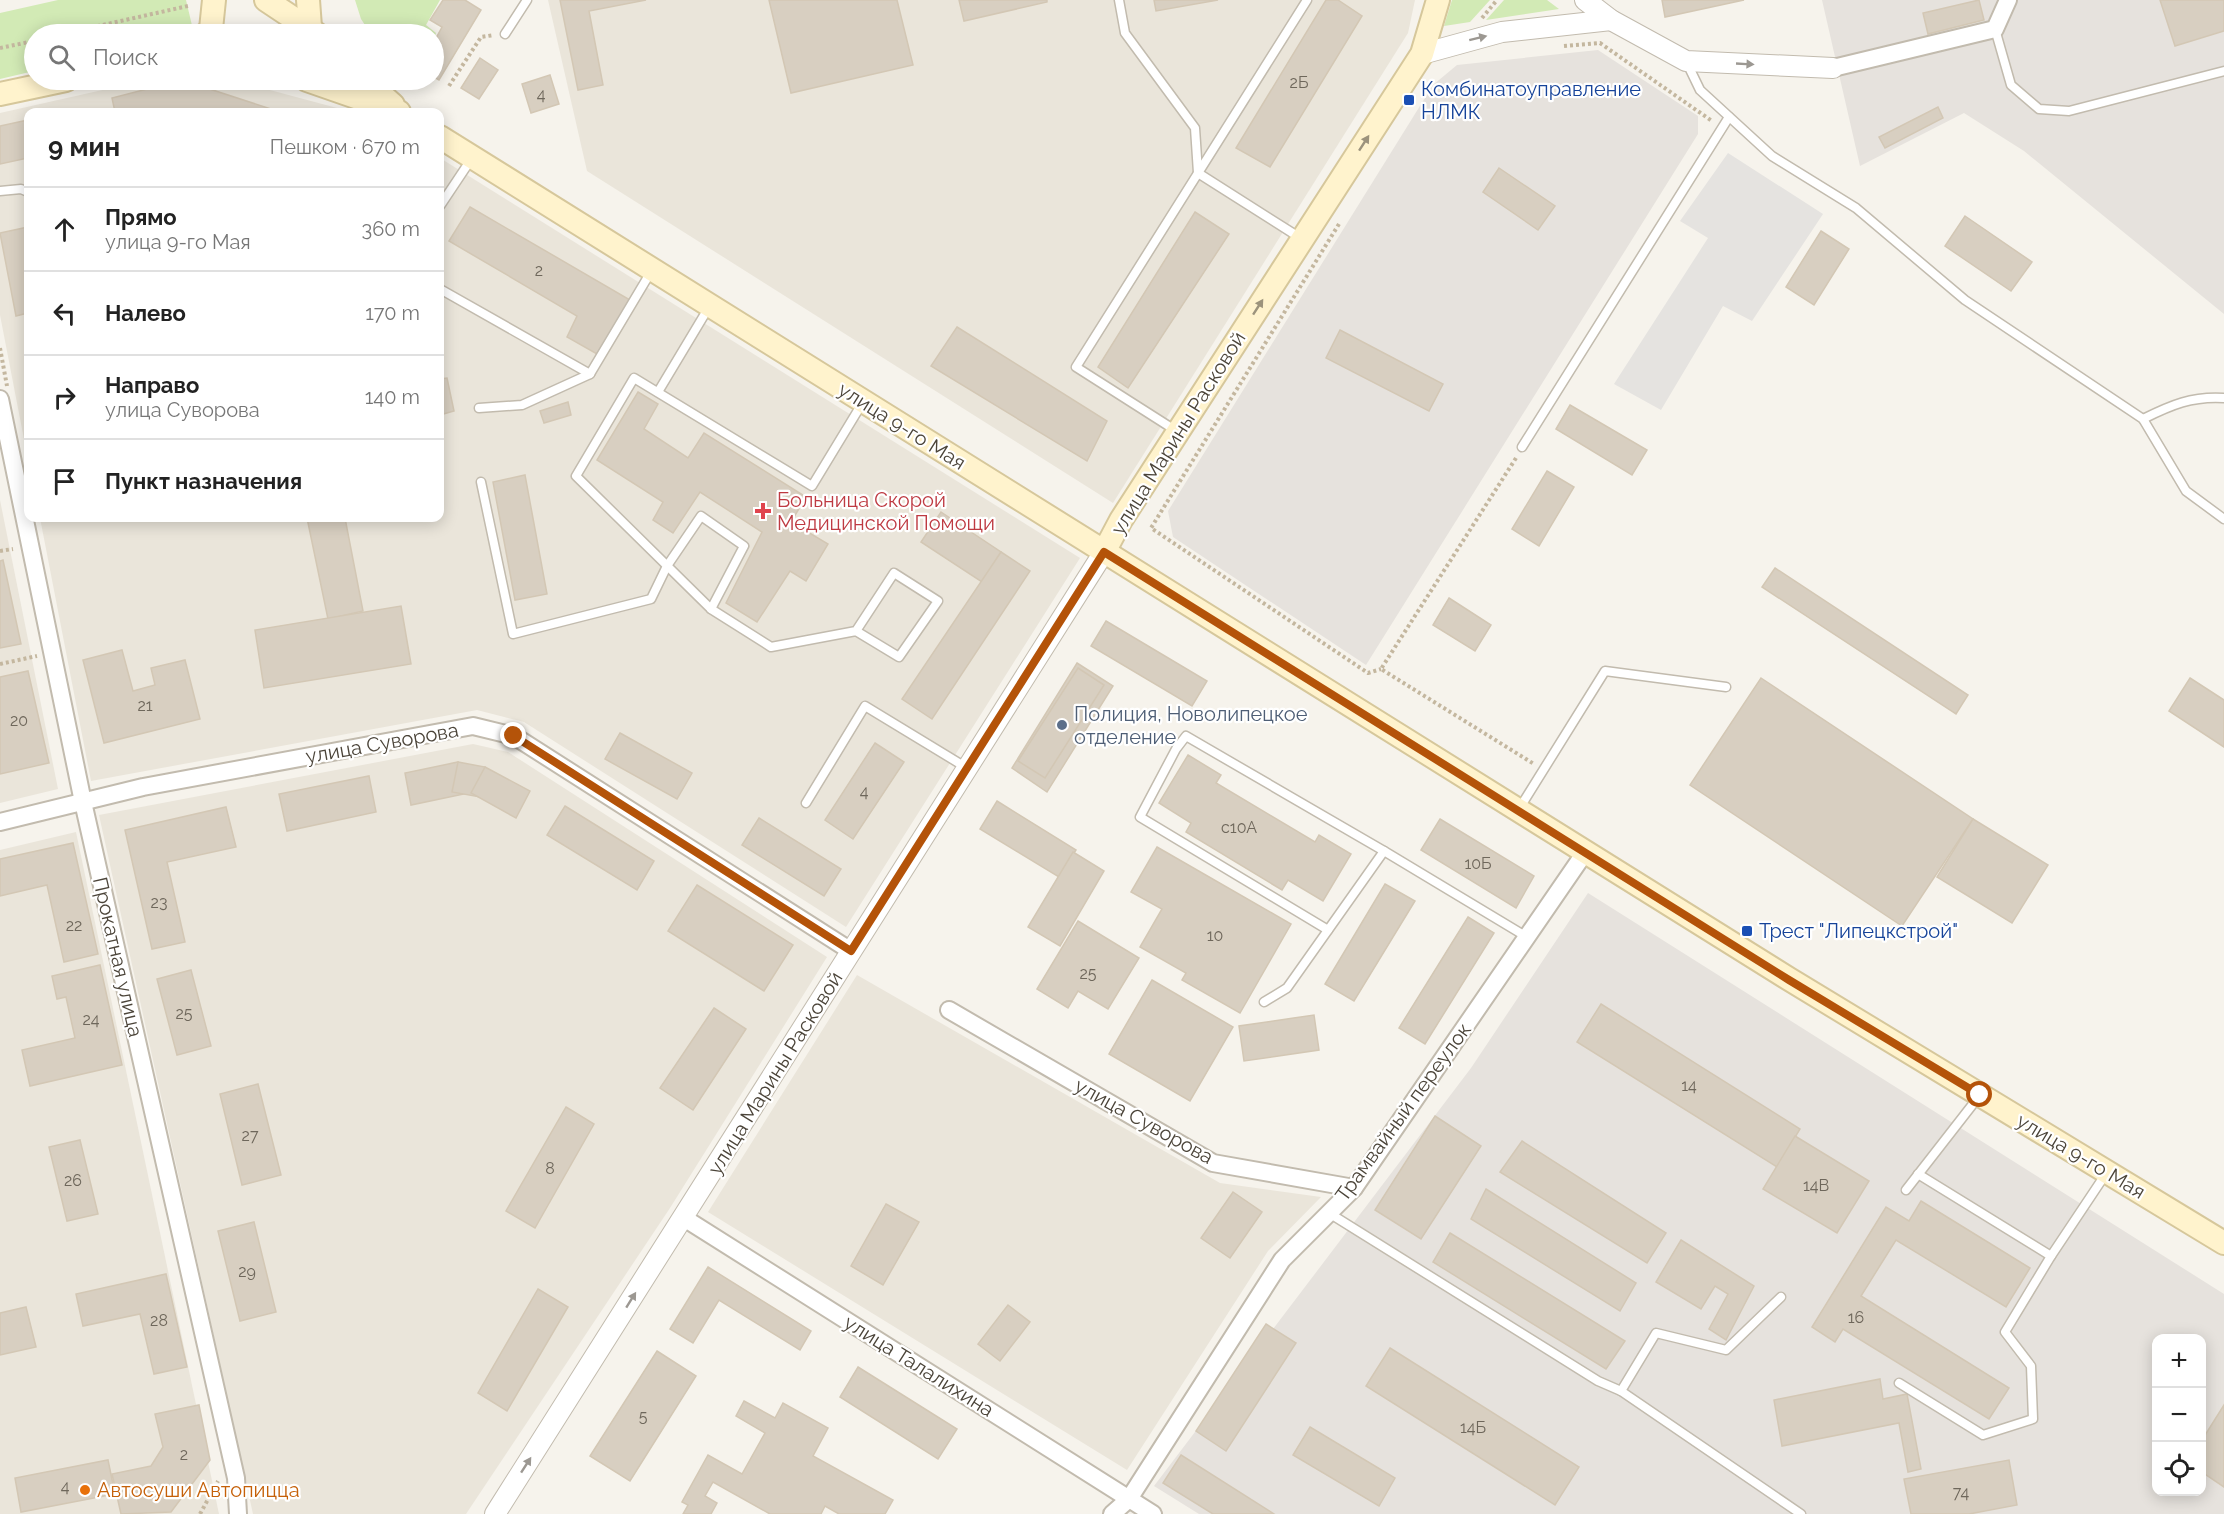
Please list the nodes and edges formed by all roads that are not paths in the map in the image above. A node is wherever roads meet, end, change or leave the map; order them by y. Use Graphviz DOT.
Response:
graph roads {
  1 [pos="214,0"];
  2 [pos="266,0"];
  3 [pos="308,0"];
  4 [pos="527,0"];
  5 [pos="1119,0"];
  6 [pos="1307,0"];
  7 [pos="1438,0"];
  8 [pos="1585,0"];
  9 [pos="2008,0"];
  10 [pos="1611,20"];
  11 [pos="212,24"];
  12 [pos="301,24"];
  13 [pos="312,24"];
  14 [pos="1995,29"];
  15 [pos="505,34"];
  16 [pos="1422,54"];
  17 [pos="1686,61"];
  18 [pos="1833,69"];
  19 [pos="2224,71"];
  20 [pos="24,89"];
  21 [pos="350,90"];
  22 [pos="376,90"];
  23 [pos="0,94"];
  24 [pos="391,108"];
  25 [pos="396,108"];
  26 [pos="1729,117"];
  27 [pos="444,140"];
  28 [pos="472,157"];
  29 [pos="1198,173"];
  30 [pos="24,190"];
  31 [pos="0,191"];
  32 [pos="444,200"];
  33 [pos="1302,239"];
  34 [pos="652,270"];
  35 [pos="444,291"];
  36 [pos="710,306"];
  37 [pos="590,374"];
  38 [pos="658,392"];
  39 [pos="2224,398"];
  40 [pos="0,399"];
  41 [pos="863,402"];
  42 [pos="478,408"];
  43 [pos="2143,419"];
  44 [pos="1178,432"];
  45 [pos="1522,447"];
  46 [pos="481,482"];
  47 [pos="24,516"];
  48 [pos="2224,519"];
  49 [pos="25,522"];
  50 [pos="1104,552"];
  51 [pos="667,566"];
  52 [pos="711,609"];
  53 [pos="856,631"];
  54 [pos="1726,687"];
  55 [pos="967,768"];
  56 [pos="83,802"];
  57 [pos="806,803"];
  58 [pos="1519,810"];
  59 [pos="0,822"];
  60 [pos="1384,851"];
  61 [pos="1586,851"];
  62 [pos="1328,930"];
  63 [pos="1527,937"];
  64 [pos="851,951"];
  65 [pos="1264,1002"];
  66 [pos="950,1010"];
  67 [pos="1980,1095"];
  68 [pos="2108,1172"];
  69 [pos="1918,1174"];
  70 [pos="1354,1188"];
  71 [pos="1906,1190"];
  72 [pos="1329,1213"];
  73 [pos="684,1218"];
  74 [pos="2224,1243"];
  75 [pos="2051,1256"];
  76 [pos="1781,1297"];
  77 [pos="1899,1383"];
  78 [pos="1622,1391"];
  79 [pos="1129,1499"];
  80 [pos="238,1514"];
  81 [pos="495,1514"];
  82 [pos="1112,1514"];
  83 [pos="1154,1514"];
  84 [pos="1801,1514"];
  1 -- 11 [label="main road"];
  2 -- 12 [label="main road"];
  3 -- 13 [label="main road"];
  4 -- 15 [label="lane"];
  5 -- 29 [label="lane"];
  6 -- 29 [label="lane"];
  7 -- 16 [label="main road, улица Марины Расковой"];
  8 -- 10 [label="street"];
  9 -- 14 [label="street"];
  16 -- 10 [label="street, one-way"];
  10 -- 17 [label="street"];
  14 -- 18 [label="street"];
  14 -- 19 [label="lane"];
  33 -- 16 [label="main road, улица Марины Расковой, one-way"];
  17 -- 18 [label="street, one-way"];
  17 -- 26 [label="lane"];
  20 -- 23 [label="main road"];
  21 -- 24 [label="main road"];
  22 -- 25 [label="main road"];
  26 -- 43 [label="lane"];
  26 -- 45 [label="lane"];
  27 -- 28 [label="main road, улица 9-го Мая"];
  28 -- 32 [label="lane"];
  28 -- 34 [label="main road, улица 9-го Мая"];
  29 -- 33 [label="lane"];
  29 -- 44 [label="lane"];
  30 -- 31 [label="lane"];
  44 -- 33 [label="main road, улица Марины Расковой, one-way"];
  34 -- 36 [label="main road, улица 9-го Мая"];
  34 -- 37 [label="lane"];
  35 -- 37 [label="lane"];
  36 -- 38 [label="lane"];
  36 -- 41 [label="main road, улица 9-го Мая"];
  37 -- 42 [label="lane"];
  38 -- 41 [label="lane"];
  38 -- 51 [label="lane"];
  39 -- 43 [label="lane"];
  40 -- 47 [label="street, Прокатная улица"];
  41 -- 50 [label="main road, улица 9-го Мая"];
  43 -- 48 [label="lane"];
  44 -- 50 [label="main road, улица Марины Расковой"];
  46 -- 51 [label="lane"];
  49 -- 56 [label="street, Прокатная улица"];
  50 -- 55 [label="street, улица Марины Расковой"];
  50 -- 58 [label="main road, улица 9-го Мая"];
  51 -- 52 [label="lane"];
  51 -- 52 [label="lane"];
  52 -- 53 [label="lane"];
  53 -- 53 [label="lane"];
  54 -- 58 [label="lane"];
  55 -- 57 [label="lane"];
  55 -- 64 [label="street, улица Марины Расковой"];
  56 -- 59 [label="street, улица Суворова"];
  56 -- 64 [label="street, улица Суворова"];
  56 -- 80 [label="street, Прокатная улица"];
  58 -- 61 [label="main road, улица 9-го Мая"];
  60 -- 62 [label="lane"];
  60 -- 62 [label="lane"];
  60 -- 63 [label="lane"];
  61 -- 63 [label="street, Трамвайный переулок"];
  61 -- 67 [label="main road, улица 9-го Мая"];
  62 -- 65 [label="lane"];
  63 -- 70 [label="street, Трамвайный переулок"];
  64 -- 73 [label="street, улица Марины Расковой"];
  66 -- 70 [label="street, улица Суворова"];
  67 -- 68 [label="main road, улица 9-го Мая"];
  67 -- 69 [label="lane"];
  68 -- 74 [label="main road, улица 9-го Мая"];
  68 -- 75 [label="lane"];
  69 -- 71 [label="lane"];
  69 -- 75 [label="lane"];
  70 -- 72 [label="street, Трамвайный переулок"];
  72 -- 78 [label="lane"];
  72 -- 79 [label="street, Трамвайный переулок"];
  73 -- 79 [label="street, улица Талалихина"];
  81 -- 73 [label="street, улица Марины Расковой, one-way"];
  75 -- 77 [label="lane"];
  76 -- 78 [label="lane"];
  78 -- 84 [label="lane"];
  79 -- 82 [label="street, Трамвайный переулок"];
  79 -- 83 [label="street, улица Талалихина"];
}
